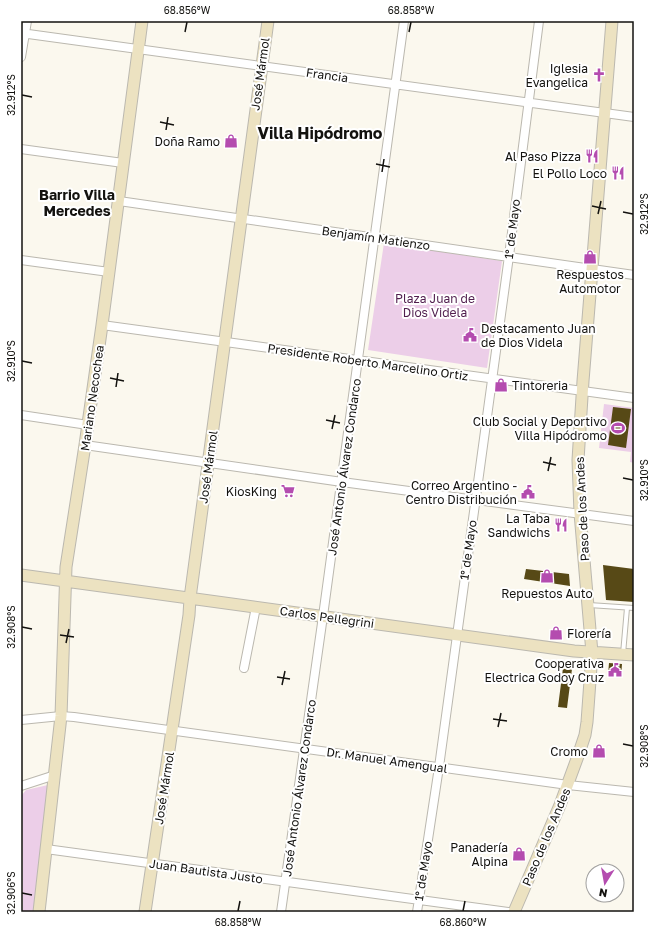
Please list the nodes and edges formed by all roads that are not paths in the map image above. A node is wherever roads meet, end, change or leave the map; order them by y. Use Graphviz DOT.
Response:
graph roads {
  1 [pos="27,21"];
  2 [pos="142,21"];
  3 [pos="268,21"];
  4 [pos="404,21"];
  5 [pos="539,21"];
  6 [pos="612,21"];
  7 [pos="23,33"];
  8 [pos="138,49"];
  9 [pos="21,57"];
  10 [pos="262,66"];
  11 [pos="396,84"];
  12 [pos="528,102"];
  13 [pos="605,113"];
  14 [pos="634,116"];
  15 [pos="21,149"];
  16 [pos="123,163"];
  17 [pos="119,201"];
  18 [pos="241,219"];
  19 [pos="375,238"];
  20 [pos="509,256"];
  21 [pos="21,260"];
  22 [pos="592,269"];
  23 [pos="109,272"];
  24 [pos="634,275"];
  25 [pos="102,325"];
  26 [pos="225,342"];
  27 [pos="358,361"];
  28 [pos="492,379"];
  29 [pos="582,390"];
  30 [pos="634,398"];
  31 [pos="21,415"];
  32 [pos="88,425"];
  33 [pos="85,445"];
  34 [pos="208,463"];
  35 [pos="342,482"];
  36 [pos="475,500"];
  37 [pos="580,513"];
  38 [pos="634,520"];
  39 [pos="21,575"];
  40 [pos="65,582"];
  41 [pos="190,598"];
  42 [pos="588,605"];
  43 [pos="256,607"];
  44 [pos="627,608"];
  45 [pos="634,608"];
  46 [pos="323,616"];
  47 [pos="456,635"];
  48 [pos="592,653"];
  49 [pos="628,655"];
  50 [pos="244,668"];
  51 [pos="61,716"];
  52 [pos="21,720"];
  53 [pos="172,731"];
  54 [pos="304,749"];
  55 [pos="439,767"];
  56 [pos="55,775"];
  57 [pos="568,784"];
  58 [pos="21,786"];
  59 [pos="634,792"];
  60 [pos="46,849"];
  61 [pos="152,864"];
  62 [pos="285,882"];
  63 [pos="419,900"];
  64 [pos="39,912"];
  65 [pos="146,912"];
  66 [pos="281,912"];
  67 [pos="417,912"];
  68 [pos="508,912"];
  69 [pos="514,912"];
  1 -- 7 [label="street"];
  2 -- 8 [label="street, Mariano Necochea"];
  3 -- 10 [label="street, José Mármol"];
  4 -- 11 [label="street, José Antonio Álvarez Condarco"];
  5 -- 12 [label="street, 1° de Mayo"];
  6 -- 13 [label="street, Paso de los Andes"];
  7 -- 8 [label="street, Francia"];
  7 -- 9 [label="street"];
  8 -- 10 [label="street, Francia"];
  8 -- 16 [label="street, Mariano Necochea"];
  10 -- 11 [label="street, Francia"];
  10 -- 18 [label="street, José Mármol"];
  11 -- 12 [label="street, Francia"];
  11 -- 19 [label="street, José Antonio Álvarez Condarco"];
  12 -- 13 [label="street, Francia"];
  12 -- 20 [label="street, 1° de Mayo"];
  13 -- 14 [label="street, Francia"];
  13 -- 22 [label="street, Paso de los Andes"];
  15 -- 16 [label="street"];
  16 -- 17 [label="street, Mariano Necochea"];
  17 -- 18 [label="street, Benjamín Matienzo"];
  17 -- 23 [label="street, Mariano Necochea"];
  18 -- 19 [label="street, Benjamín Matienzo"];
  18 -- 26 [label="street, José Mármol"];
  19 -- 20 [label="street, Benjamín Matienzo"];
  19 -- 27 [label="street, José Antonio Álvarez Condarco"];
  20 -- 22 [label="street, Benjamín Matienzo"];
  20 -- 28 [label="street, 1° de Mayo"];
  21 -- 23 [label="street"];
  22 -- 24 [label="street, Benjamín Matienzo"];
  22 -- 29 [label="street, Paso de los Andes"];
  23 -- 25 [label="street, Mariano Necochea"];
  25 -- 26 [label="street, Presidente Roberto Marcelino Ortiz"];
  25 -- 32 [label="street, Mariano Necochea"];
  26 -- 27 [label="street, Presidente Roberto Marcelino Ortiz"];
  26 -- 34 [label="street, José Mármol"];
  27 -- 28 [label="street, Presidente Roberto Marcelino Ortiz"];
  27 -- 35 [label="street, José Antonio Álvarez Condarco"];
  28 -- 29 [label="street, Presidente Roberto Marcelino Ortiz"];
  28 -- 36 [label="street, 1° de Mayo"];
  29 -- 30 [label="street, Presidente Roberto Marcelino Ortiz"];
  29 -- 37 [label="street, Paso de los Andes"];
  31 -- 32 [label="street"];
  32 -- 33 [label="street, Mariano Necochea"];
  33 -- 34 [label="street"];
  33 -- 40 [label="street, Mariano Necochea"];
  34 -- 35 [label="street"];
  34 -- 41 [label="street, José Mármol"];
  35 -- 36 [label="street"];
  35 -- 46 [label="street, José Antonio Álvarez Condarco"];
  36 -- 37 [label="street"];
  36 -- 47 [label="street, 1° de Mayo"];
  37 -- 38 [label="street"];
  37 -- 42 [label="street, Paso de los Andes"];
  39 -- 40 [label="street, Carlos Pellegrini"];
  40 -- 41 [label="street, Carlos Pellegrini"];
  40 -- 51 [label="street, Mariano Necochea"];
  41 -- 43 [label="street, Carlos Pellegrini"];
  41 -- 53 [label="street, José Mármol"];
  42 -- 44 [label="lane"];
  42 -- 48 [label="street, Paso de los Andes"];
  43 -- 46 [label="street, Carlos Pellegrini"];
  43 -- 50 [label="street"];
  44 -- 45 [label="lane"];
  44 -- 49 [label="lane"];
  46 -- 47 [label="street, Carlos Pellegrini"];
  46 -- 54 [label="street, José Antonio Álvarez Condarco"];
  47 -- 48 [label="street, Carlos Pellegrini"];
  47 -- 55 [label="street, 1° de Mayo"];
  48 -- 49 [label="street, Carlos Pellegrini"];
  48 -- 57 [label="street, Paso de los Andes"];
  51 -- 52 [label="street, Dr. Manuel Amengual"];
  51 -- 53 [label="street, Dr. Manuel Amengual"];
  51 -- 56 [label="street, Mariano Necochea"];
  53 -- 54 [label="street, Dr. Manuel Amengual"];
  53 -- 61 [label="street, José Mármol"];
  54 -- 55 [label="street, Dr. Manuel Amengual"];
  54 -- 62 [label="street, José Antonio Álvarez Condarco"];
  55 -- 57 [label="street, Dr. Manuel Amengual"];
  55 -- 63 [label="street, 1° de Mayo"];
  56 -- 58 [label="street"];
  56 -- 60 [label="street, Mariano Necochea"];
  57 -- 59 [label="street, Dr. Manuel Amengual"];
  57 -- 69 [label="street, Paso de los Andes"];
  60 -- 61 [label="street, Juan Bautista Justo"];
  60 -- 64 [label="street, Mariano Necochea"];
  61 -- 62 [label="street, Juan Bautista Justo"];
  61 -- 65 [label="street, José Mármol"];
  62 -- 63 [label="street, Juan Bautista Justo"];
  62 -- 66 [label="street, José Antonio Álvarez Condarco"];
  63 -- 67 [label="street, 1° de Mayo"];
  63 -- 68 [label="street, Juan Bautista Justo"];
}
